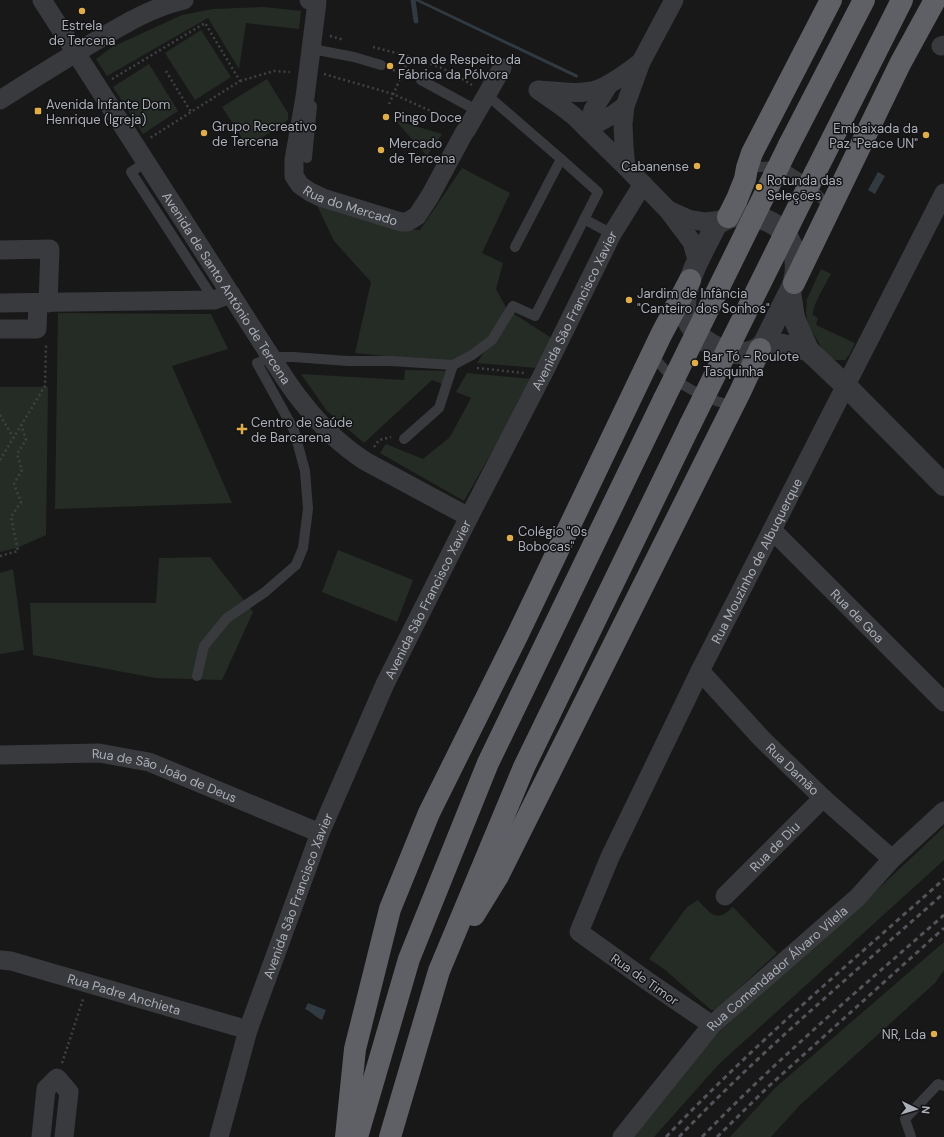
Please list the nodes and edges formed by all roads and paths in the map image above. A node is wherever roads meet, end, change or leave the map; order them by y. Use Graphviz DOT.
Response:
graph roads {
  1 [pos="42,0"];
  2 [pos="184,0"];
  3 [pos="674,0"];
  4 [pos="831,0"];
  5 [pos="864,0"];
  6 [pos="902,0"];
  7 [pos="935,0"];
  8 [pos="313,1"];
  9 [pos="327,36"];
  10 [pos="350,41"];
  11 [pos="368,46"];
  12 [pos="312,49"];
  13 [pos="75,52"];
  14 [pos="410,56"];
  15 [pos="641,62"];
  16 [pos="381,65"];
  17 [pos="502,68"];
  18 [pos="166,71"];
  19 [pos="289,72"];
  20 [pos="402,73"];
  21 [pos="308,77"];
  22 [pos="421,80"];
  23 [pos="240,81"];
  24 [pos="608,84"];
  25 [pos="98,87"];
  26 [pos="393,94"];
  27 [pos="481,98"];
  28 [pos="0,100"];
  29 [pos="389,104"];
  30 [pos="625,106"];
  31 [pos="192,112"];
  32 [pos="587,129"];
  33 [pos="466,131"];
  34 [pos="141,155"];
  35 [pos="307,158"];
  36 [pos="561,159"];
  37 [pos="626,167"];
  38 [pos="747,168"];
  39 [pos="643,184"];
  40 [pos="424,192"];
  41 [pos="944,193"];
  42 [pos="830,208"];
  43 [pos="668,210"];
  44 [pos="726,218"];
  45 [pos="584,219"];
  46 [pos="612,234"];
  47 [pos="516,247"];
  48 [pos="0,250"];
  49 [pos="694,271"];
  50 [pos="792,287"];
  51 [pos="222,297"];
  52 [pos="0,303"];
  53 [pos="43,303"];
  54 [pos="0,329"];
  55 [pos="46,341"];
  56 [pos="762,346"];
  57 [pos="808,350"];
  58 [pos="652,355"];
  59 [pos="271,357"];
  60 [pos="453,365"];
  61 [pos="543,375"];
  62 [pos="846,385"];
  63 [pos="732,406"];
  64 [pos="0,415"];
  65 [pos="21,423"];
  66 [pos="13,438"];
  67 [pos="404,439"];
  68 [pos="0,460"];
  69 [pos="365,461"];
  70 [pos="944,485"];
  71 [pos="469,517"];
  72 [pos="772,530"];
  73 [pos="0,556"];
  74 [pos="700,671"];
  75 [pos="197,676"];
  76 [pos="944,702"];
  77 [pos="0,755"];
  78 [pos="823,798"];
  79 [pos="944,811"];
  80 [pos="320,833"];
  81 [pos="892,859"];
  82 [pos="725,896"];
  83 [pos="579,932"];
  84 [pos="0,960"];
  85 [pos="439,971"];
  86 [pos="88,984"];
  87 [pos="712,1025"];
  88 [pos="248,1030"];
  89 [pos="57,1078"];
  90 [pos="944,1086"];
  91 [pos="41,1137"];
  92 [pos="64,1137"];
  93 [pos="219,1137"];
  94 [pos="346,1137"];
  95 [pos="358,1137"];
  96 [pos="390,1137"];
  97 [pos="622,1137"];
  98 [pos="911,1137"];
  1 -- 13 [label="street, Avenida de Santo António de Tercena"];
  2 -- 13 [label="street"];
  3 -- 15 [label="street"];
  4 -- 38 [label="highway"];
  5 -- 95 [label="highway, bridge"];
  6 -- 85 [label="highway, bridge"];
  7 -- 42 [label="highway"];
  8 -- 12 [label="street, Rua do Mercado"];
  9 -- 10 [label="path"];
  11 -- 14 [label="path"];
  12 -- 16 [label="lane"];
  12 -- 21 [label="street, Rua do Mercado"];
  13 -- 25 [label="street, Avenida de Santo António de Tercena"];
  13 -- 28 [label="street"];
  14 -- 20 [label="path"];
  14 -- 27 [label="path"];
  15 -- 24 [label="street"];
  15 -- 30 [label="street"];
  16 -- 20 [label="path"];
  17 -- 27 [label="street, Rua do Mercado"];
  18 -- 31 [label="path"];
  19 -- 23 [label="path"];
  20 -- 22 [label="path"];
  20 -- 26 [label="path"];
  21 -- 26 [label="path"];
  21 -- 33 [label="street, Rua do Mercado"];
  21 -- 35 [label="lane"];
  22 -- 27 [label="lane"];
  23 -- 25 [label="path"];
  23 -- 31 [label="path"];
  24 -- 32 [label="street"];
  24 -- 32 [label="street"];
  25 -- 34 [label="street, Avenida de Santo António de Tercena"];
  26 -- 29 [label="path"];
  26 -- 33 [label="path"];
  27 -- 33 [label="street, Rua do Mercado"];
  27 -- 36 [label="lane"];
  30 -- 32 [label="street"];
  30 -- 37 [label="street"];
  31 -- 34 [label="path"];
  32 -- 37 [label="street"];
  33 -- 40 [label="lane"];
  34 -- 51 [label="street, Avenida de Santo António de Tercena"];
  36 -- 45 [label="lane"];
  36 -- 47 [label="lane"];
  37 -- 39 [label="street"];
  38 -- 42 [label="lane"];
  38 -- 44 [label="highway"];
  39 -- 43 [label="street"];
  39 -- 46 [label="street, Avenida São Francisco Xavier"];
  41 -- 62 [label="street, Rua Mouzinho de Albuquerque"];
  42 -- 50 [label="highway"];
  43 -- 44 [label="street"];
  43 -- 49 [label="street"];
  44 -- 49 [label="street"];
  44 -- 50 [label="street"];
  45 -- 46 [label="lane"];
  45 -- 60 [label="lane"];
  46 -- 61 [label="street, Avenida São Francisco Xavier"];
  48 -- 53 [label="street"];
  49 -- 56 [label="street"];
  49 -- 58 [label="highway"];
  50 -- 56 [label="street"];
  50 -- 57 [label="street"];
  51 -- 53 [label="street"];
  51 -- 59 [label="street, Avenida de Santo António de Tercena"];
  52 -- 53 [label="street"];
  53 -- 54 [label="street"];
  55 -- 65 [label="path"];
  56 -- 57 [label="street"];
  56 -- 63 [label="highway"];
  57 -- 62 [label="street"];
  58 -- 63 [label="lane"];
  58 -- 94 [label="highway"];
  59 -- 60 [label="lane"];
  59 -- 69 [label="street, Avenida de Santo António de Tercena"];
  59 -- 75 [label="lane"];
  60 -- 61 [label="path"];
  60 -- 67 [label="lane"];
  61 -- 71 [label="street, Avenida São Francisco Xavier"];
  62 -- 70 [label="street"];
  62 -- 72 [label="street, Rua Mouzinho de Albuquerque"];
  63 -- 85 [label="highway"];
  64 -- 66 [label="path"];
  65 -- 66 [label="path"];
  65 -- 73 [label="path"];
  66 -- 68 [label="path"];
  67 -- 69 [label="path"];
  69 -- 71 [label="street, Avenida de Santo António de Tercena"];
  71 -- 80 [label="street, Avenida São Francisco Xavier"];
  72 -- 74 [label="street, Rua Mouzinho de Albuquerque"];
  72 -- 76 [label="street, Rua de Goa"];
  74 -- 78 [label="street, Rua Damão"];
  74 -- 83 [label="street, Rua Mouzinho de Albuquerque"];
  77 -- 80 [label="street, Rua de São João de Deus"];
  78 -- 81 [label="street, Rua Damão"];
  78 -- 82 [label="street, Rua de Diu"];
  79 -- 81 [label="street, Rua Comendador Álvaro Vilela"];
  80 -- 88 [label="street, Avenida São Francisco Xavier"];
  81 -- 87 [label="street, Rua Comendador Álvaro Vilela"];
  83 -- 87 [label="street, Rua de Timor"];
  84 -- 86 [label="street, Rua Padre Anchieta"];
  85 -- 96 [label="highway"];
  86 -- 88 [label="street, Rua Padre Anchieta"];
  86 -- 89 [label="path"];
  87 -- 97 [label="street, Rua Comendador Álvaro Vilela"];
  88 -- 93 [label="street, Avenida São Francisco Xavier"];
  89 -- 91 [label="street"];
  89 -- 92 [label="street"];
  90 -- 98 [label="lane"];
}
